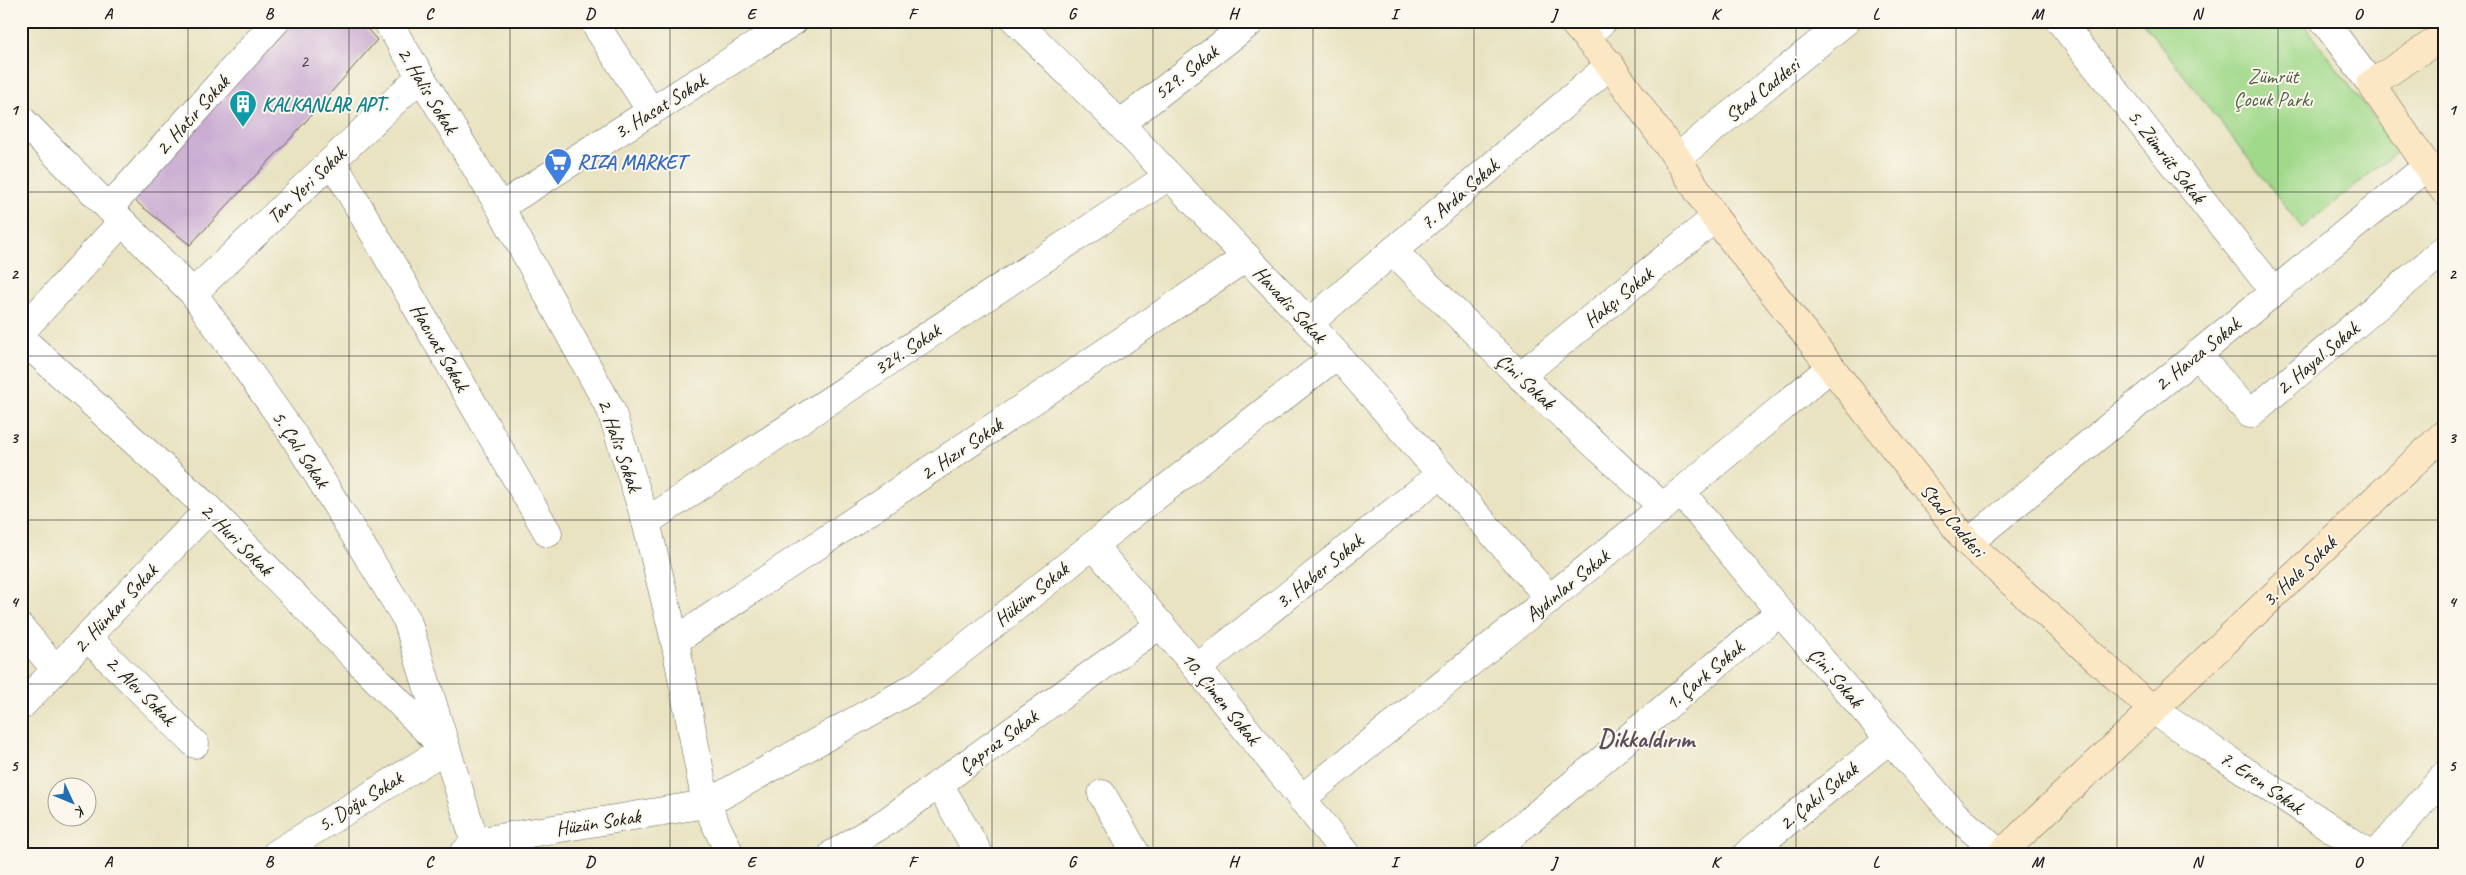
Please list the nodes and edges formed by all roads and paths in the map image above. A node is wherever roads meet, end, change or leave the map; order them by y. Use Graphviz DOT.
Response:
graph roads {
  1 [pos="276,21"];
  2 [pos="387,21"];
  3 [pos="593,21"];
  4 [pos="794,21"];
  5 [pos="1016,21"];
  6 [pos="1252,21"];
  7 [pos="1846,21"];
  8 [pos="2060,21"];
  9 [pos="2324,21"];
  10 [pos="1587,26"];
  11 [pos="2445,34"];
  12 [pos="1610,65"];
  13 [pos="420,77"];
  14 [pos="2371,84"];
  15 [pos="651,111"];
  16 [pos="21,120"];
  17 [pos="1120,124"];
  18 [pos="1677,158"];
  19 [pos="332,160"];
  20 [pos="2426,166"];
  21 [pos="1169,176"];
  22 [pos="2445,192"];
  23 [pos="500,207"];
  24 [pos="115,215"];
  25 [pos="1715,218"];
  26 [pos="2445,249"];
  27 [pos="1393,251"];
  28 [pos="1247,257"];
  29 [pos="2274,291"];
  30 [pos="192,294"];
  31 [pos="1309,323"];
  32 [pos="21,332"];
  33 [pos="21,338"];
  34 [pos="2197,354"];
  35 [pos="1337,355"];
  36 [pos="1831,367"];
  37 [pos="1520,376"];
  38 [pos="2445,433"];
  39 [pos="1441,474"];
  40 [pos="1672,500"];
  41 [pos="209,509"];
  42 [pos="646,522"];
  43 [pos="548,533"];
  44 [pos="1968,543"];
  45 [pos="1093,545"];
  46 [pos="1550,599"];
  47 [pos="1780,612"];
  48 [pos="1161,624"];
  49 [pos="21,628"];
  50 [pos="87,637"];
  51 [pos="675,641"];
  52 [pos="1197,668"];
  53 [pos="56,670"];
  54 [pos="21,706"];
  55 [pos="2153,710"];
  56 [pos="1890,739"];
  57 [pos="195,744"];
  58 [pos="445,749"];
  59 [pos="2445,775"];
  60 [pos="939,784"];
  61 [pos="1102,794"];
  62 [pos="1301,799"];
  63 [pos="706,804"];
  64 [pos="469,848"];
  65 [pos="276,854"];
  66 [pos="730,854"];
  67 [pos="833,854"];
  68 [pos="980,854"];
  69 [pos="1136,854"];
  70 [pos="1346,854"];
  71 [pos="1488,854"];
  72 [pos="1747,854"];
  73 [pos="2001,854"];
  74 [pos="2370,854"];
  75 [pos="2376,854"];
  1 -- 24 [label="street, 2. Hatır Sokak"];
  2 -- 13 [label="street, 2. Halis Sokak"];
  3 -- 15 [label="street"];
  4 -- 15 [label="street, 3. Hasat Sokak"];
  5 -- 17 [label="street, Havadis Sokak"];
  6 -- 17 [label="street, 529. Sokak"];
  7 -- 18 [label="street, Stad Caddesi"];
  8 -- 29 [label="street, 5. Zümrüt Sokak"];
  9 -- 14 [label="street"];
  10 -- 12 [label="street, Stad Caddesi"];
  11 -- 14 [label="street"];
  12 -- 18 [label="street, Stad Caddesi"];
  12 -- 27 [label="street, 7. Arda Sokak"];
  13 -- 19 [label="street, Tan Yeri Sokak"];
  13 -- 23 [label="street, 2. Halis Sokak"];
  14 -- 20 [label="street"];
  15 -- 23 [label="street, 3. Hasat Sokak"];
  16 -- 24 [label="street, 5. Çalı Sokak"];
  17 -- 21 [label="street, Havadis Sokak"];
  18 -- 25 [label="street, Stad Caddesi"];
  19 -- 30 [label="street, Tan Yeri Sokak"];
  19 -- 43 [label="street, Hacıvat Sokak"];
  20 -- 22 [label="street"];
  20 -- 29 [label="street, 2. Havza Sokak"];
  21 -- 28 [label="street, Havadis Sokak"];
  21 -- 42 [label="street, 324. Sokak"];
  23 -- 42 [label="street, 2. Halis Sokak"];
  24 -- 30 [label="street, 5. Çalı Sokak"];
  24 -- 32 [label="street"];
  25 -- 36 [label="street, Stad Caddesi"];
  25 -- 37 [label="street, Hakçı Sokak"];
  26 -- 34 [label="street, 2. Hayal Sokak"];
  27 -- 31 [label="street, 7. Arda Sokak"];
  27 -- 37 [label="street, Çini Sokak"];
  28 -- 31 [label="street, Havadis Sokak"];
  28 -- 51 [label="street, 2. Hızır Sokak"];
  29 -- 34 [label="street, 2. Havza Sokak"];
  30 -- 58 [label="street, 5. Çalı Sokak"];
  31 -- 35 [label="street, Havadis Sokak"];
  33 -- 41 [label="street, 2. Huri Sokak"];
  34 -- 44 [label="street, 2. Havza Sokak"];
  35 -- 39 [label="street, Havadis Sokak"];
  35 -- 45 [label="street, Hüküm Sokak"];
  36 -- 40 [label="street, Aydınlar Sokak"];
  36 -- 44 [label="street, Stad Caddesi"];
  37 -- 40 [label="street, Çini Sokak"];
  38 -- 55 [label="street, 3. Hale Sokak"];
  39 -- 46 [label="street, Havadis Sokak"];
  39 -- 52 [label="street, 3. Haber Sokak"];
  40 -- 46 [label="street, Aydınlar Sokak"];
  40 -- 47 [label="street, Çini Sokak"];
  41 -- 50 [label="street, 2. Hünkar Sokak"];
  41 -- 58 [label="street, 2. Huri Sokak"];
  42 -- 51 [label="street, 2. Halis Sokak"];
  44 -- 55 [label="street, Stad Caddesi"];
  45 -- 48 [label="street, 10. Çimen Sokak"];
  45 -- 63 [label="street, Hüküm Sokak"];
  46 -- 62 [label="street, Aydınlar Sokak"];
  47 -- 56 [label="street, Çini Sokak"];
  47 -- 71 [label="street, 1. Çark Sokak"];
  48 -- 52 [label="street, 10. Çimen Sokak"];
  48 -- 60 [label="street, Çapraz Sokak"];
  49 -- 53 [label="street"];
  50 -- 53 [label="street, 2. Hünkar Sokak"];
  50 -- 57 [label="street, 2. Alev Sokak"];
  51 -- 63 [label="street, 2. Halis Sokak"];
  52 -- 62 [label="street, 10. Çimen Sokak"];
  53 -- 54 [label="street, 2. Hünkar Sokak"];
  55 -- 73 [label="street"];
  55 -- 74 [label="street, 7. Eren Sokak"];
  56 -- 72 [label="street, 2. Çakıl Sokak"];
  56 -- 73 [label="street, Çini Sokak"];
  58 -- 64 [label="street, 5. Çalı Sokak"];
  58 -- 65 [label="street, 5. Doğu Sokak"];
  59 -- 75 [label="street"];
  60 -- 67 [label="street, Çapraz Sokak"];
  60 -- 68 [label="street"];
  61 -- 69 [label="street"];
  62 -- 70 [label="street, 10. Çimen Sokak"];
  63 -- 64 [label="street, Hüzün Sokak"];
  63 -- 66 [label="street, 2. Halis Sokak"];
}
